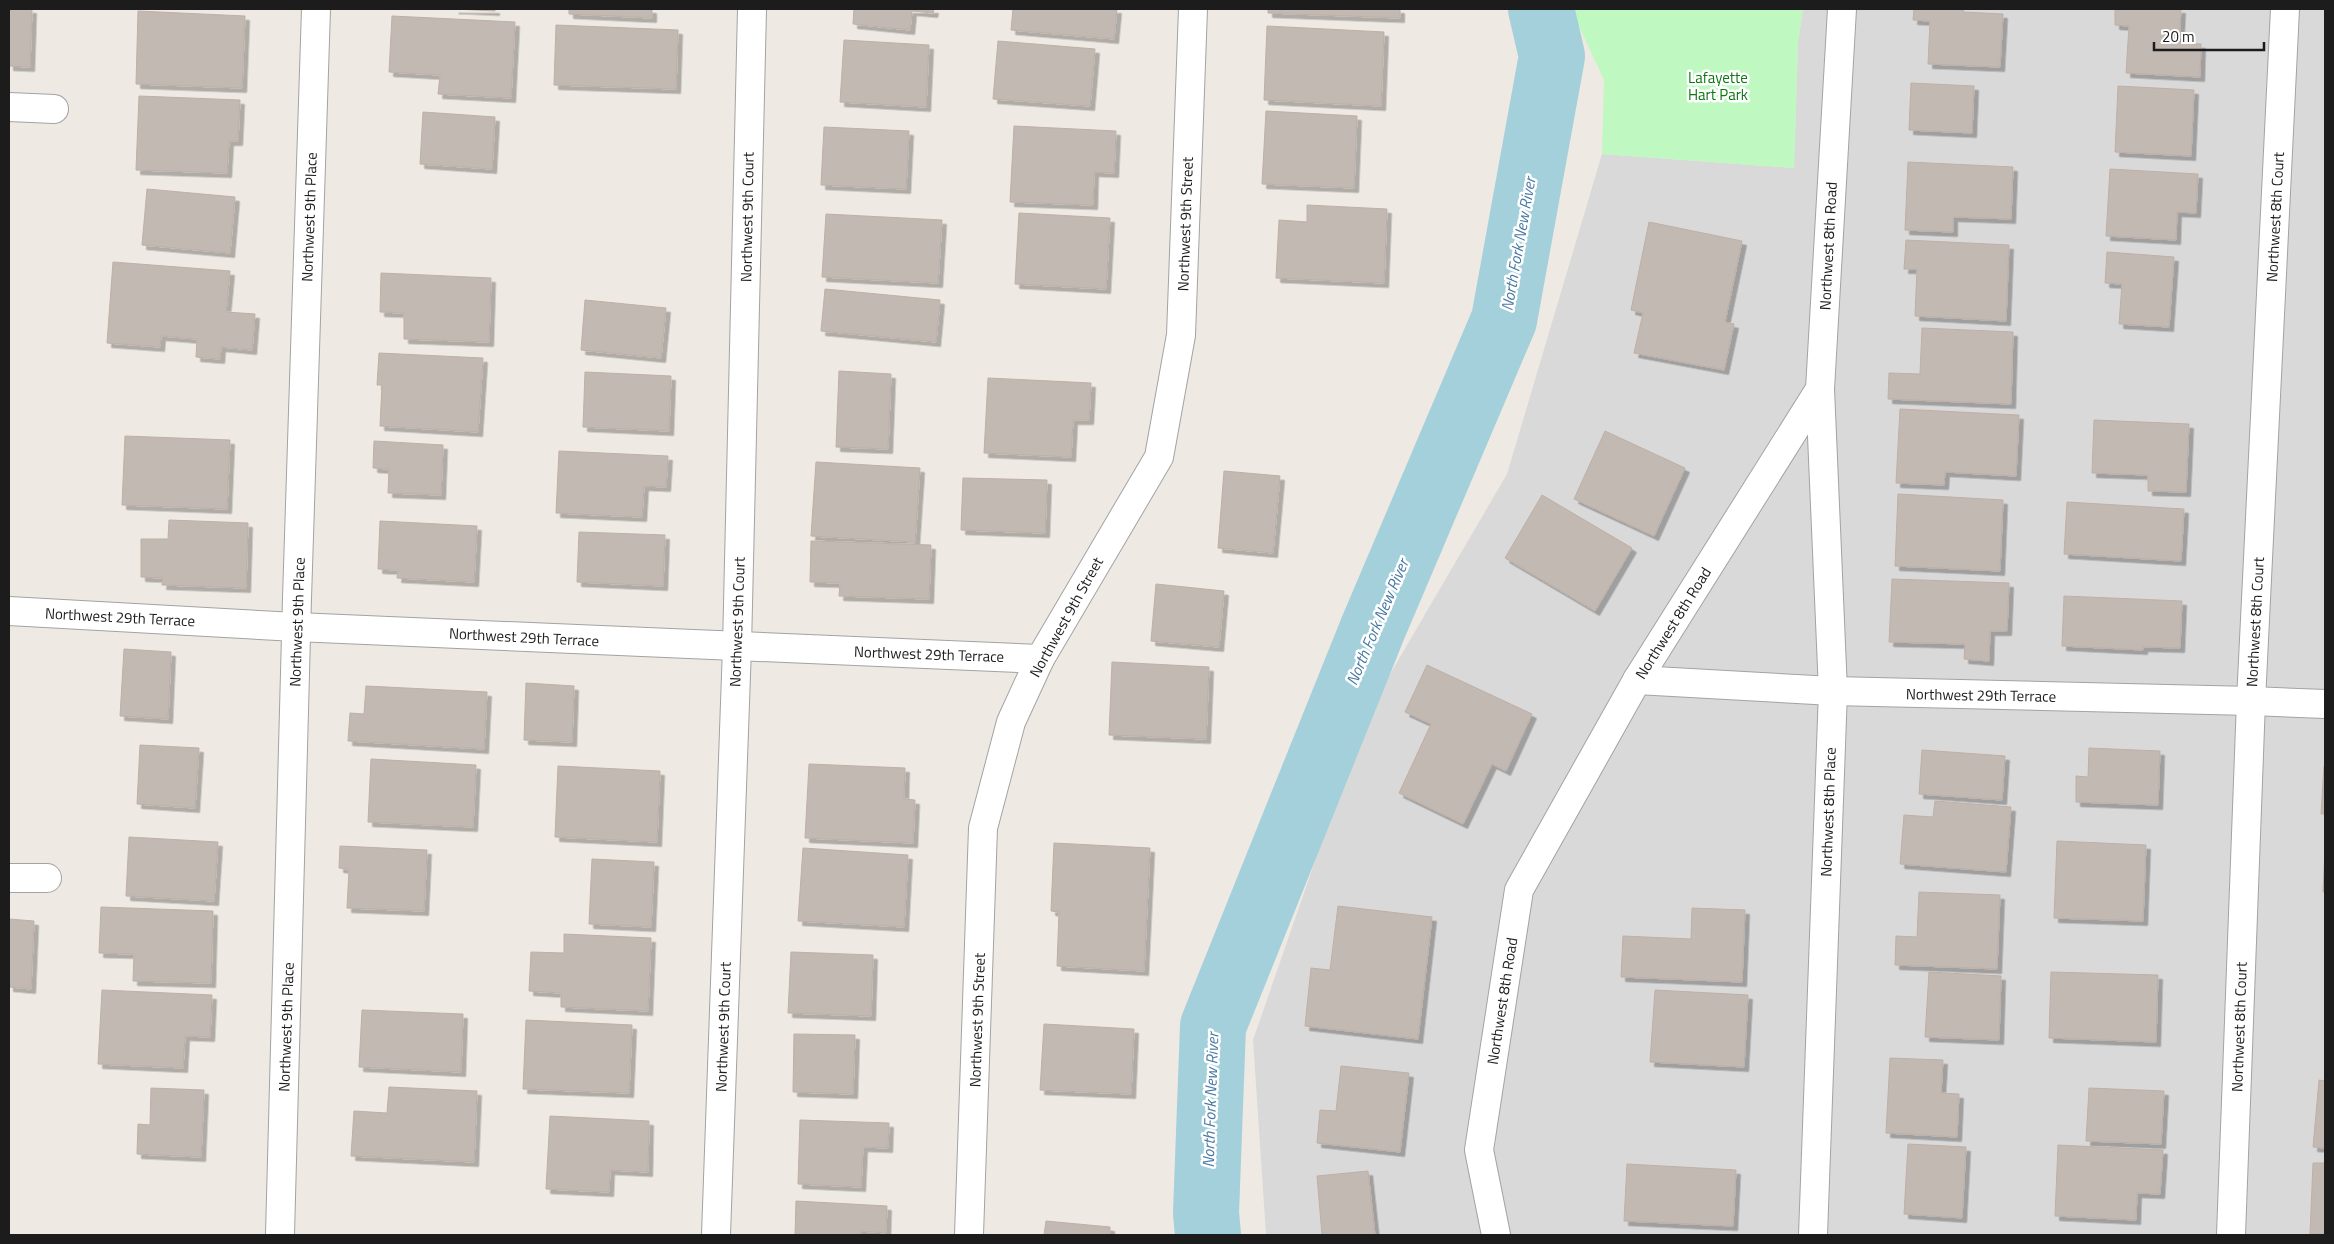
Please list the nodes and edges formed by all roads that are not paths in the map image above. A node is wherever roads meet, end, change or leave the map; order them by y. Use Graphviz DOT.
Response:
graph roads {
  1 [pos="316,9"];
  2 [pos="752,9"];
  3 [pos="1193,9"];
  4 [pos="1842,9"];
  5 [pos="2285,9"];
  6 [pos="9,107"];
  7 [pos="54,109"];
  8 [pos="1820,389"];
  9 [pos="9,611"];
  10 [pos="296,627"];
  11 [pos="737,647"];
  12 [pos="1040,658"];
  13 [pos="1637,680"];
  14 [pos="1832,691"];
  15 [pos="2251,701"];
  16 [pos="2325,704"];
  17 [pos="9,878"];
  18 [pos="47,878"];
  19 [pos="280,1235"];
  20 [pos="716,1235"];
  21 [pos="969,1235"];
  22 [pos="1496,1235"];
  23 [pos="1813,1235"];
  24 [pos="2231,1235"];
  1 -- 10 [label="street, Northwest 9th Place"];
  2 -- 11 [label="street, Northwest 9th Court"];
  3 -- 12 [label="street, Northwest 9th Street"];
  4 -- 8 [label="street, Northwest 8th Road"];
  5 -- 15 [label="street, Northwest 8th Court"];
  6 -- 7 [label="street"];
  8 -- 13 [label="street, Northwest 8th Road"];
  8 -- 14 [label="street, Northwest 8th Place"];
  9 -- 10 [label="street, Northwest 29th Terrace"];
  10 -- 11 [label="street, Northwest 29th Terrace"];
  10 -- 19 [label="street, Northwest 9th Place"];
  11 -- 12 [label="street, Northwest 29th Terrace"];
  11 -- 20 [label="street, Northwest 9th Court"];
  12 -- 21 [label="street, Northwest 9th Street"];
  13 -- 14 [label="street, Northwest 29th Terrace"];
  13 -- 22 [label="street, Northwest 8th Road"];
  14 -- 15 [label="street, Northwest 29th Terrace"];
  14 -- 23 [label="street, Northwest 8th Place"];
  15 -- 16 [label="street, Northwest 29th Terrace"];
  15 -- 24 [label="street, Northwest 8th Court"];
  17 -- 18 [label="street"];
}
